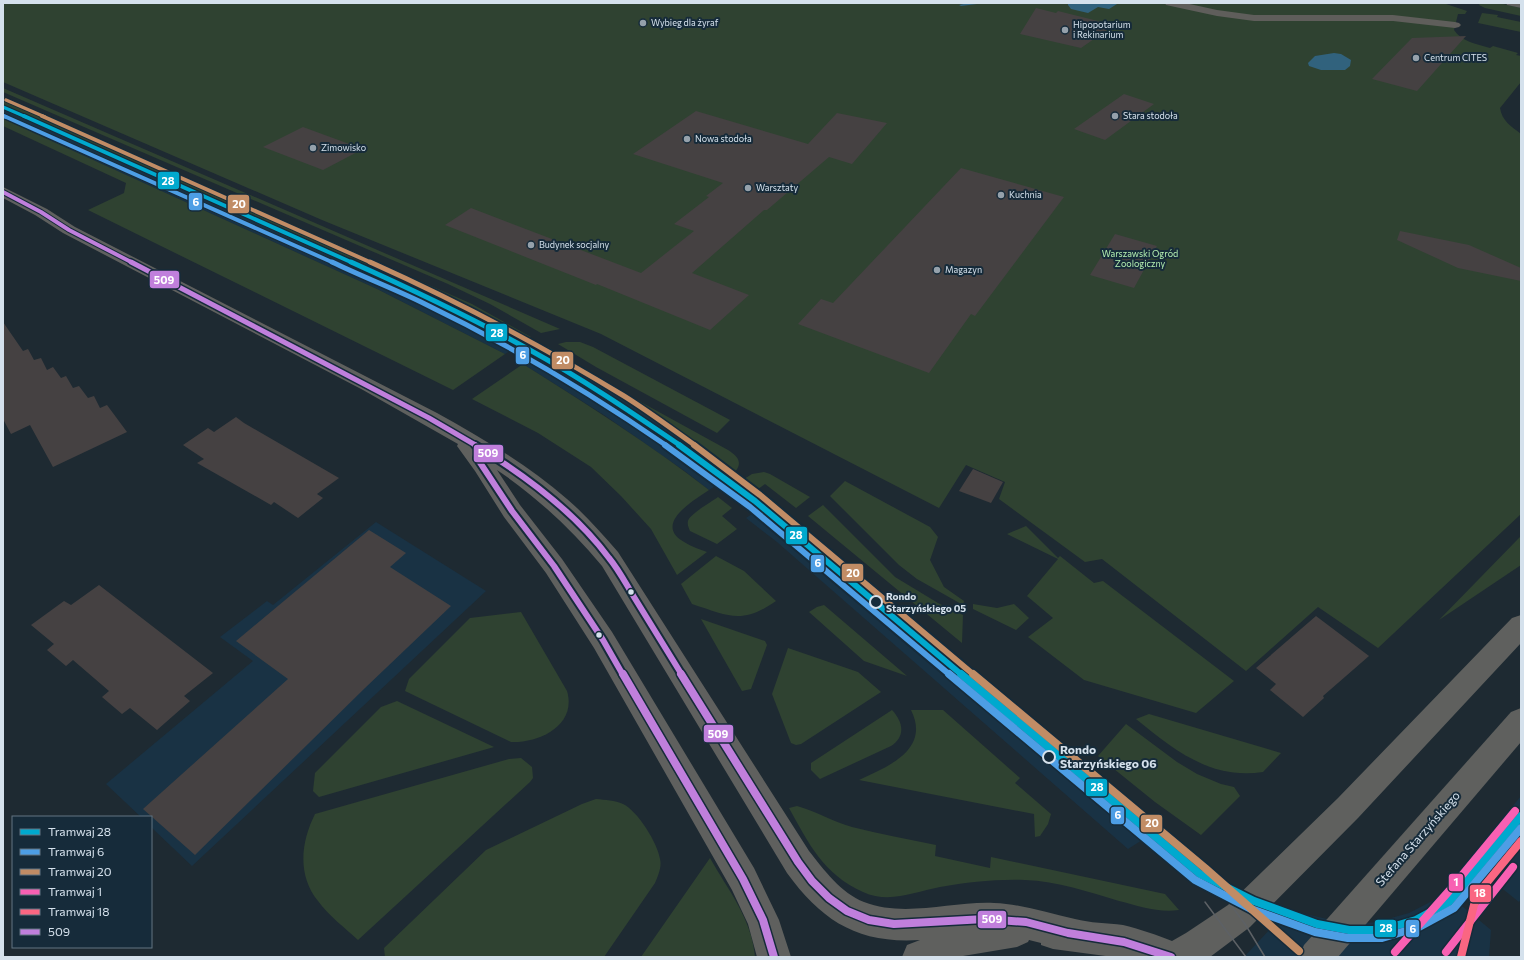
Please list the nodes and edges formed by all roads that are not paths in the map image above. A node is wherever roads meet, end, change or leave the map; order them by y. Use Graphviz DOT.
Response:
graph roads {
  1 [pos="1170,3"];
  2 [pos="1455,25"];
  3 [pos="3,192"];
  4 [pos="461,438"];
  5 [pos="1521,626"];
  6 [pos="1521,721"];
  7 [pos="1068,933"];
  8 [pos="774,957"];
  9 [pos="919,957"];
  10 [pos="1171,957"];
  11 [pos="1176,957"];
  12 [pos="1316,957"];
  1 -- 2 [label="street"];
  3 -- 4 [label="street"];
  4 -- 7 [label="street"];
  4 -- 8 [label="street"];
  5 -- 11 [label="street"];
  6 -- 12 [label="street, Stefana Starzyńskiego"];
  7 -- 9 [label="street"];
  7 -- 10 [label="street"];
}
